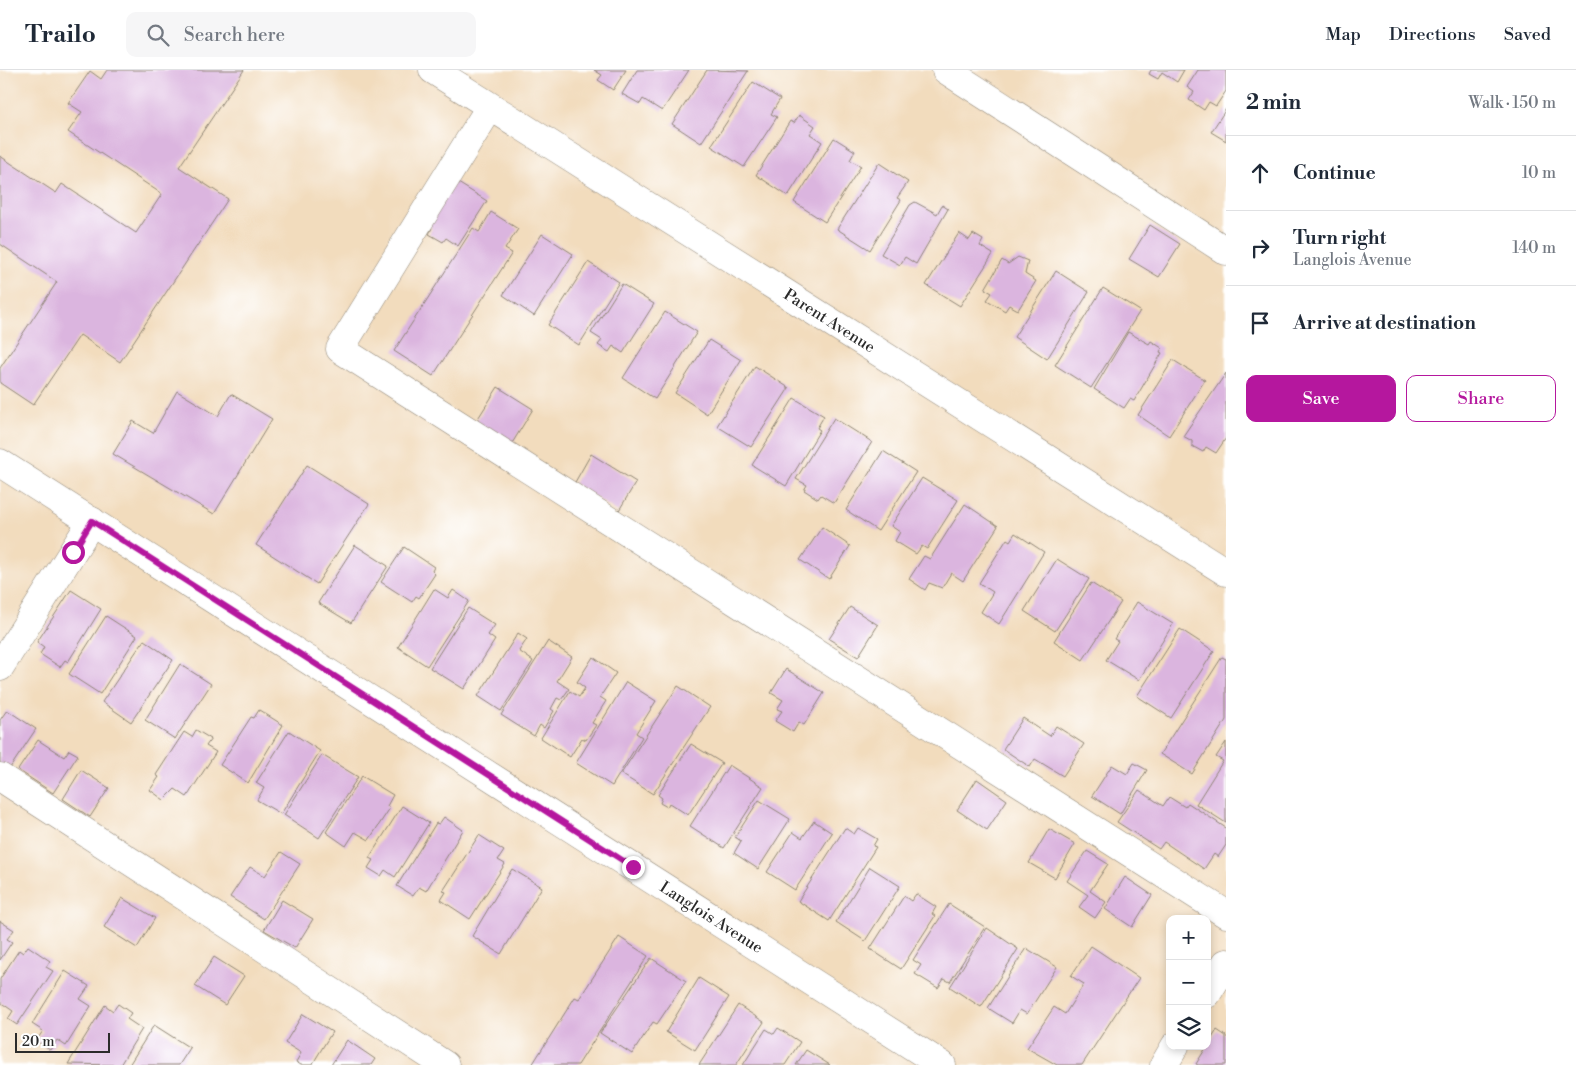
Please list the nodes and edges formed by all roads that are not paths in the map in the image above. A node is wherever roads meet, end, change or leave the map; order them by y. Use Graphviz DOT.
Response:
graph roads {
  1 [pos="433,70"];
  2 [pos="946,70"];
  3 [pos="490,107"];
  4 [pos="1226,251"];
  5 [pos="0,463"];
  6 [pos="92,521"];
  7 [pos="1226,572"];
  8 [pos="0,667"];
  9 [pos="0,777"];
  10 [pos="1226,914"];
  11 [pos="1226,963"];
  12 [pos="1211,987"];
  13 [pos="1173,1050"];
  14 [pos="445,1065"];
  15 [pos="942,1065"];
  16 [pos="1164,1065"];
  1 -- 3 [label="street, Parent Avenue"];
  2 -- 4 [label="street"];
  3 -- 7 [label="street, Parent Avenue"];
  3 -- 10 [label="street"];
  5 -- 6 [label="street, Langlois Avenue"];
  6 -- 8 [label="street"];
  6 -- 15 [label="street, Langlois Avenue"];
  9 -- 14 [label="street"];
  11 -- 12 [label="street"];
  13 -- 16 [label="street"];
}
